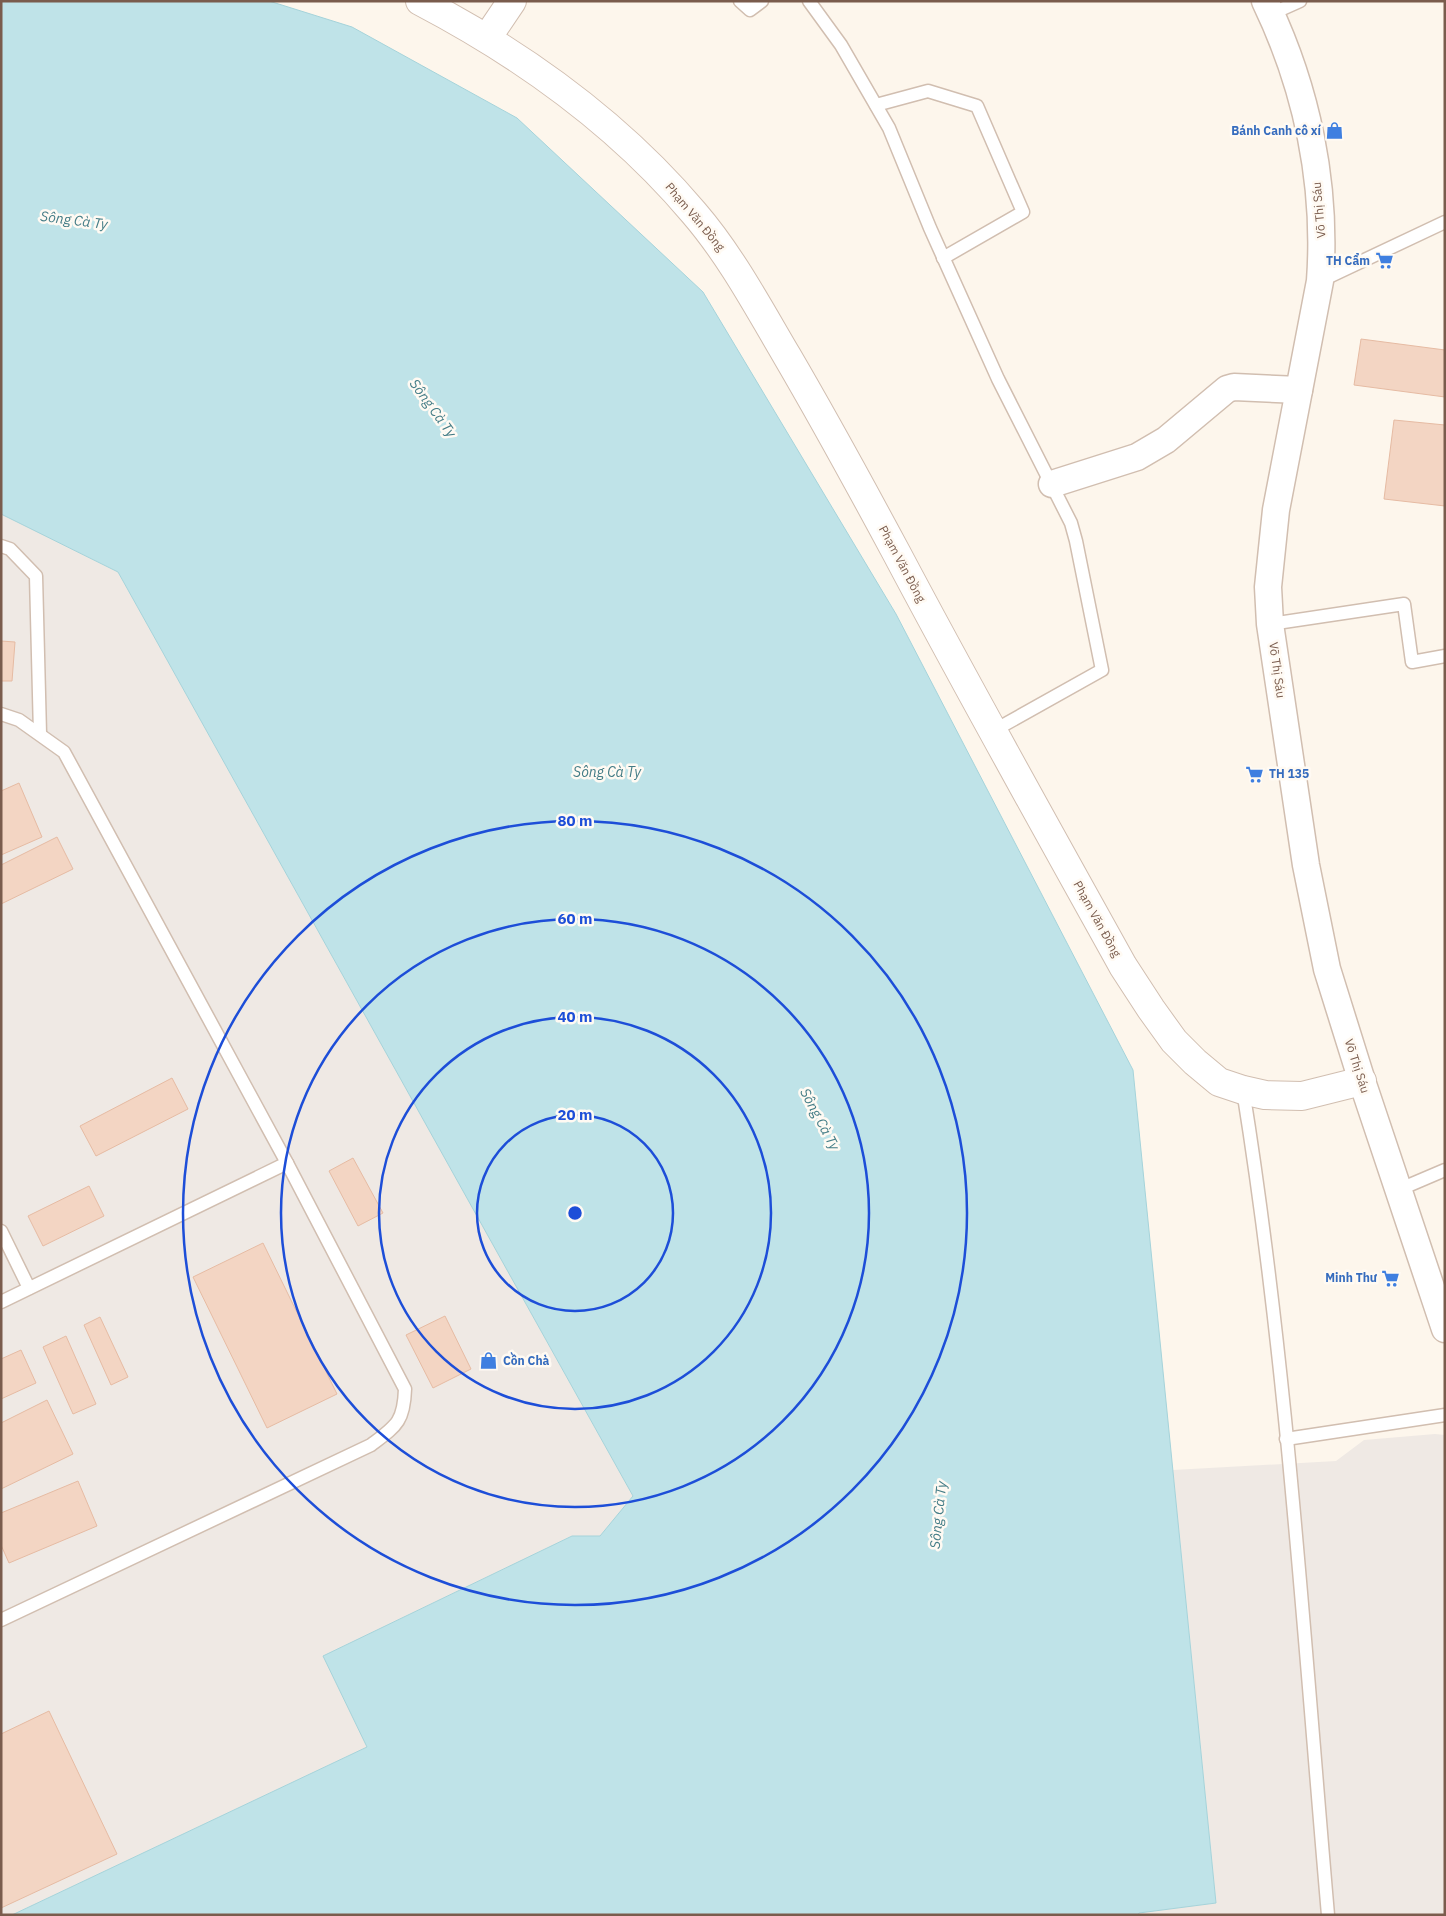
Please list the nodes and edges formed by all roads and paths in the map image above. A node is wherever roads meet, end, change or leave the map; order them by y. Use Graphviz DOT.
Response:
graph roads {
  1 [pos="420,1"];
  2 [pos="512,1"];
  3 [pos="740,1"];
  4 [pos="762,1"];
  5 [pos="808,1"];
  6 [pos="1300,1"];
  7 [pos="1268,8"];
  8 [pos="487,38"];
  9 [pos="876,105"];
  10 [pos="1445,222"];
  11 [pos="944,258"];
  12 [pos="1320,281"];
  13 [pos="1299,390"];
  14 [pos="1052,484"];
  15 [pos="1,546"];
  16 [pos="1270,624"];
  17 [pos="1445,656"];
  18 [pos="1,714"];
  19 [pos="993,731"];
  20 [pos="40,734"];
  21 [pos="1362,1081"];
  22 [pos="1243,1090"];
  23 [pos="287,1164"];
  24 [pos="1445,1170"];
  25 [pos="1398,1190"];
  26 [pos="1,1231"];
  27 [pos="29,1288"];
  28 [pos="1,1302"];
  29 [pos="1445,1329"];
  30 [pos="1445,1415"];
  31 [pos="1286,1439"];
  32 [pos="1,1620"];
  33 [pos="1328,1915"];
  1 -- 8 [label="street, Phạm Văn Đồng"];
  2 -- 8 [label="street"];
  3 -- 4 [label="lane"];
  5 -- 9 [label="lane"];
  6 -- 7 [label="lane"];
  7 -- 12 [label="street, Võ Thị Sáu"];
  8 -- 19 [label="street, Phạm Văn Đồng"];
  9 -- 11 [label="lane"];
  9 -- 11 [label="lane"];
  10 -- 12 [label="lane"];
  11 -- 14 [label="lane"];
  12 -- 13 [label="street, Võ Thị Sáu"];
  13 -- 14 [label="street"];
  13 -- 16 [label="street, Võ Thị Sáu"];
  14 -- 19 [label="lane"];
  15 -- 20 [label="lane"];
  16 -- 17 [label="lane"];
  16 -- 21 [label="street, Võ Thị Sáu"];
  18 -- 20 [label="lane"];
  19 -- 22 [label="street, Phạm Văn Đồng"];
  20 -- 23 [label="lane"];
  21 -- 22 [label="street, Phạm Văn Đồng"];
  21 -- 25 [label="street, Võ Thị Sáu"];
  22 -- 31 [label="lane"];
  23 -- 27 [label="lane"];
  23 -- 32 [label="lane"];
  24 -- 25 [label="lane"];
  25 -- 29 [label="street, Võ Thị Sáu"];
  26 -- 27 [label="lane"];
  27 -- 28 [label="lane"];
  30 -- 31 [label="lane"];
  31 -- 33 [label="lane"];
}
